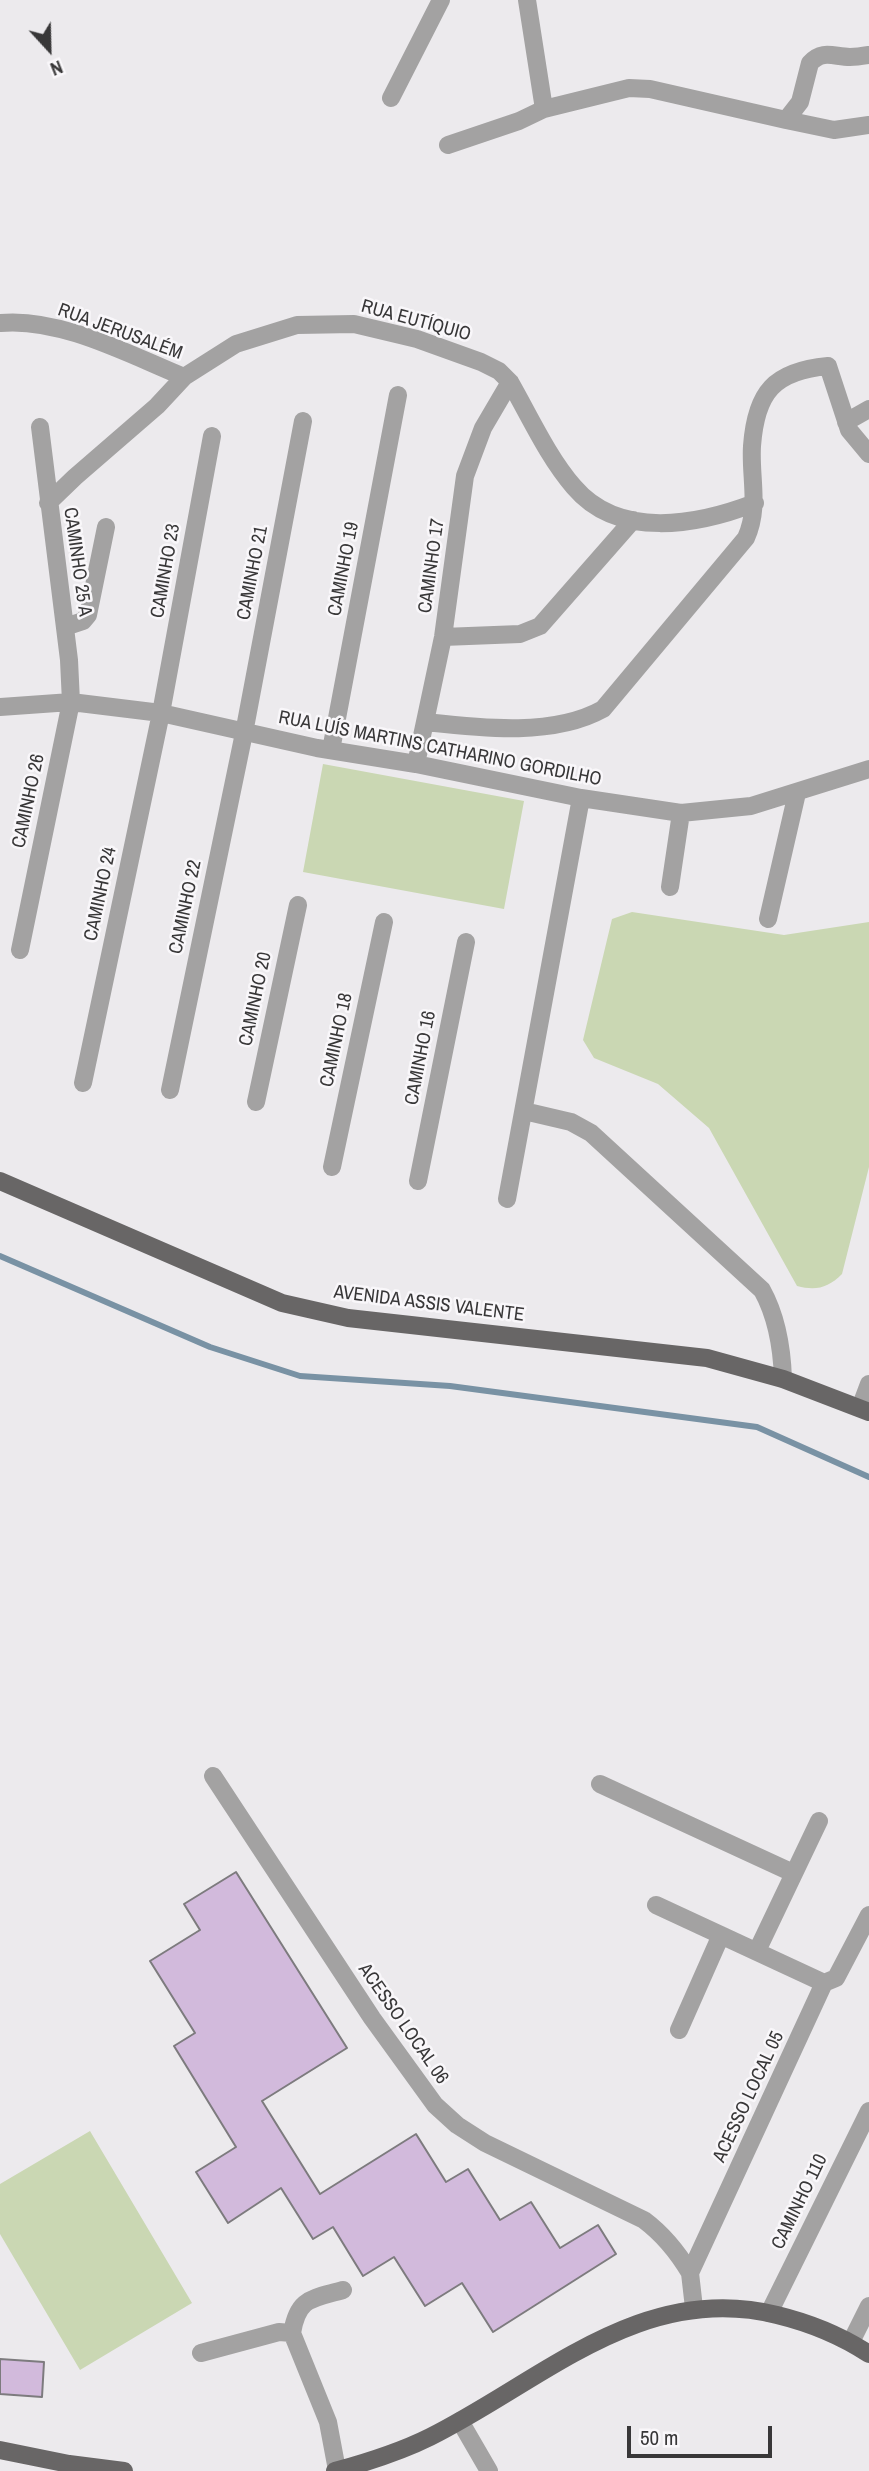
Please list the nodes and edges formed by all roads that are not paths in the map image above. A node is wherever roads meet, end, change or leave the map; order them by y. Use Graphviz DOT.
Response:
graph roads {
  1 [pos="440,0"];
  2 [pos="527,0"];
  3 [pos="869,55"];
  4 [pos="391,98"];
  5 [pos="544,108"];
  6 [pos="786,120"];
  7 [pos="869,125"];
  8 [pos="448,145"];
  9 [pos="0,323"];
  10 [pos="184,377"];
  11 [pos="510,382"];
  12 [pos="398,395"];
  13 [pos="869,409"];
  14 [pos="303,421"];
  15 [pos="846,422"];
  16 [pos="40,427"];
  17 [pos="212,436"];
  18 [pos="869,454"];
  19 [pos="48,503"];
  20 [pos="755,503"];
  21 [pos="633,520"];
  22 [pos="106,527"];
  23 [pos="65,627"];
  24 [pos="443,637"];
  25 [pos="71,702"];
  26 [pos="0,707"];
  27 [pos="161,713"];
  28 [pos="425,722"];
  29 [pos="244,733"];
  30 [pos="331,750"];
  31 [pos="416,764"];
  32 [pos="869,769"];
  33 [pos="797,793"];
  34 [pos="581,798"];
  35 [pos="681,813"];
  36 [pos="670,887"];
  37 [pos="298,905"];
  38 [pos="768,919"];
  39 [pos="384,922"];
  40 [pos="466,942"];
  41 [pos="20,950"];
  42 [pos="83,1083"];
  43 [pos="170,1090"];
  44 [pos="256,1102"];
  45 [pos="524,1111"];
  46 [pos="332,1167"];
  47 [pos="0,1181"];
  48 [pos="418,1181"];
  49 [pos="507,1199"];
  50 [pos="783,1379"];
  51 [pos="869,1384"];
  52 [pos="865,1410"];
  53 [pos="213,1776"];
  54 [pos="600,1784"];
  55 [pos="819,1821"];
  56 [pos="793,1873"];
  57 [pos="656,1905"];
  58 [pos="869,1915"];
  59 [pos="721,1935"];
  60 [pos="757,1951"];
  61 [pos="824,1983"];
  62 [pos="679,2030"];
  63 [pos="869,2111"];
  64 [pos="690,2273"];
  65 [pos="343,2290"];
  66 [pos="869,2306"];
  67 [pos="694,2308"];
  68 [pos="769,2313"];
  69 [pos="292,2333"];
  70 [pos="851,2342"];
  71 [pos="201,2353"];
  72 [pos="869,2354"];
  73 [pos="460,2421"];
  74 [pos="0,2450"];
  75 [pos="69,2467"];
  76 [pos="368,2467"];
  77 [pos="124,2471"];
  78 [pos="336,2471"];
  79 [pos="489,2471"];
  1 -- 4 [label="street"];
  2 -- 5 [label="street"];
  3 -- 6 [label="street"];
  5 -- 6 [label="street"];
  5 -- 8 [label="street"];
  6 -- 7 [label="street"];
  9 -- 10 [label="street, RUA JERUSALÉM"];
  10 -- 11 [label="street, RUA EUTÍQUIO"];
  10 -- 19 [label="street, RUA EUTÍQUIO"];
  11 -- 21 [label="street, RUA EUTÍQUIO"];
  11 -- 24 [label="street, CAMINHO 17"];
  12 -- 30 [label="street, CAMINHO 19"];
  13 -- 15 [label="street"];
  14 -- 29 [label="street, CAMINHO 21"];
  15 -- 18 [label="street"];
  15 -- 20 [label="street"];
  16 -- 19 [label="street, CAMINHO 25 A"];
  17 -- 27 [label="street, CAMINHO 23"];
  19 -- 23 [label="street, CAMINHO 25 A"];
  20 -- 21 [label="street, RUA EUTÍQUIO"];
  20 -- 28 [label="street"];
  21 -- 24 [label="street"];
  22 -- 23 [label="street"];
  23 -- 25 [label="street, CAMINHO 25 A"];
  24 -- 28 [label="street, CAMINHO 17"];
  25 -- 26 [label="street, RUA LUÍS MARTINS CATHARINO GORDILHO"];
  25 -- 27 [label="street, RUA LUÍS MARTINS CATHARINO GORDILHO"];
  25 -- 41 [label="street, CAMINHO 26"];
  27 -- 29 [label="street, RUA LUÍS MARTINS CATHARINO GORDILHO"];
  27 -- 42 [label="street, CAMINHO 24"];
  28 -- 31 [label="street, CAMINHO 17"];
  29 -- 30 [label="street, RUA LUÍS MARTINS CATHARINO GORDILHO"];
  29 -- 43 [label="street, CAMINHO 22"];
  30 -- 31 [label="street, RUA LUÍS MARTINS CATHARINO GORDILHO"];
  31 -- 34 [label="street, RUA LUÍS MARTINS CATHARINO GORDILHO"];
  32 -- 33 [label="street, RUA LUÍS MARTINS CATHARINO GORDILHO"];
  33 -- 35 [label="street, RUA LUÍS MARTINS CATHARINO GORDILHO"];
  33 -- 38 [label="street"];
  34 -- 35 [label="street, RUA LUÍS MARTINS CATHARINO GORDILHO"];
  34 -- 45 [label="street"];
  35 -- 36 [label="street"];
  37 -- 44 [label="street, CAMINHO 20"];
  39 -- 46 [label="street, CAMINHO 18"];
  40 -- 48 [label="street, CAMINHO 16"];
  45 -- 49 [label="street"];
  45 -- 50 [label="street"];
  47 -- 50 [label="main road, AVENIDA ASSIS VALENTE"];
  50 -- 52 [label="main road, AVENIDA ASSIS VALENTE"];
  51 -- 52 [label="street"];
  53 -- 64 [label="street, ACESSO LOCAL 06"];
  54 -- 56 [label="street"];
  55 -- 56 [label="street"];
  56 -- 60 [label="street"];
  57 -- 59 [label="street"];
  58 -- 61 [label="street, ACESSO LOCAL 05"];
  59 -- 60 [label="street"];
  59 -- 62 [label="street"];
  60 -- 61 [label="street"];
  61 -- 64 [label="street, ACESSO LOCAL 05"];
  63 -- 68 [label="street, CAMINHO 110"];
  64 -- 67 [label="street"];
  65 -- 69 [label="street"];
  66 -- 70 [label="street"];
  67 -- 68 [label="main road"];
  67 -- 73 [label="main road"];
  68 -- 70 [label="main road"];
  69 -- 71 [label="street"];
  69 -- 78 [label="street"];
  70 -- 72 [label="main road"];
  73 -- 76 [label="main road"];
  73 -- 79 [label="street"];
  74 -- 75 [label="main road"];
  75 -- 77 [label="main road"];
  76 -- 78 [label="main road"];
}
